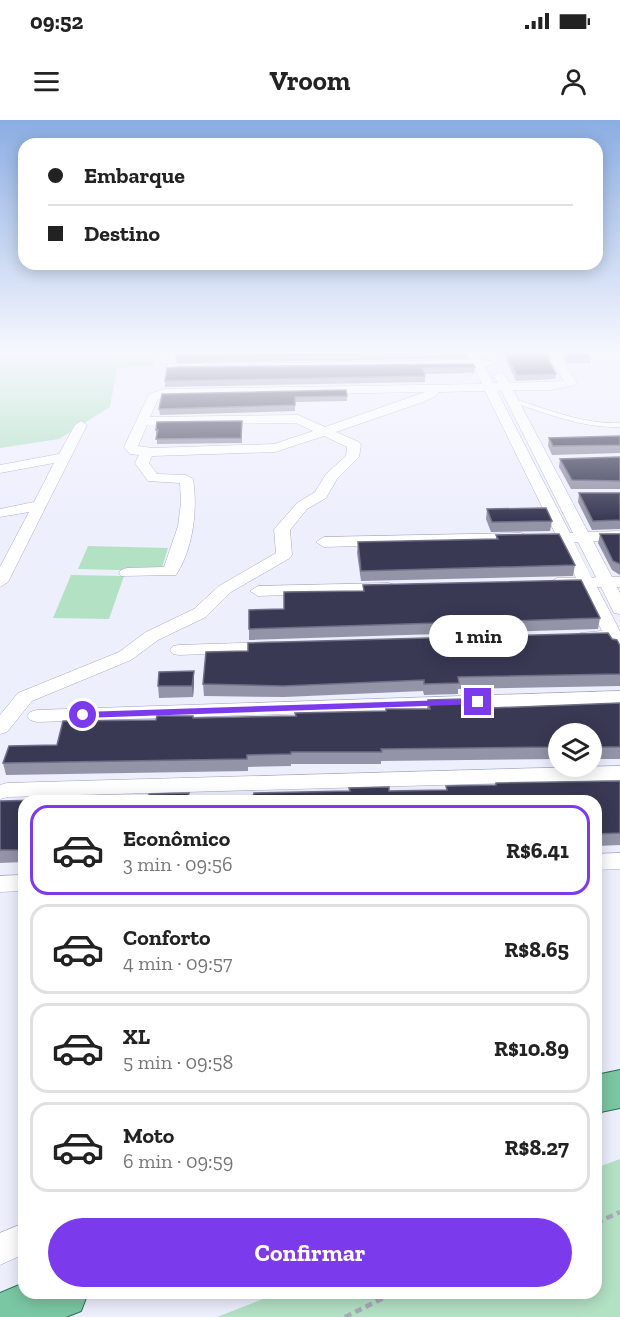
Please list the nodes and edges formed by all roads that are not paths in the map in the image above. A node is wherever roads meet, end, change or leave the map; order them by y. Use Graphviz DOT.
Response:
graph roads {
  1 [pos="149,408"];
  2 [pos="393,408"];
  3 [pos="499,408"];
  4 [pos="519,408"];
  5 [pos="536,408"];
  6 [pos="143,421"];
  7 [pos="81,425"];
  8 [pos="620,425"];
  9 [pos="325,431"];
  10 [pos="598,438"];
  11 [pos="620,438"];
  12 [pos="147,452"];
  13 [pos="62,458"];
  14 [pos="549,461"];
  15 [pos="527,462"];
  16 [pos="0,469"];
  17 [pos="544,496"];
  18 [pos="568,496"];
  19 [pos="38,506"];
  20 [pos="0,513"];
  21 [pos="620,536"];
  22 [pos="564,537"];
  23 [pos="581,537"];
  24 [pos="324,542"];
  25 [pos="6,564"];
  26 [pos="128,573"];
  27 [pos="0,582"];
  28 [pos="613,582"];
  29 [pos="588,583"];
  30 [pos="542,584"];
  31 [pos="401,588"];
  32 [pos="258,591"];
  33 [pos="620,609"];
  34 [pos="567,638"];
  35 [pos="618,641"];
  36 [pos="296,646"];
  37 [pos="178,650"];
  38 [pos="620,697"];
  39 [pos="37,716"];
  40 [pos="0,728"];
  41 [pos="620,772"];
  42 [pos="0,792"];
  43 [pos="620,861"];
  44 [pos="602,862"];
  45 [pos="0,884"];
  46 [pos="18,884"];
  47 [pos="620,1089"];
  48 [pos="602,1093"];
  49 [pos="18,1241"];
  50 [pos="0,1249"];
  51 [pos="48,1299"];
  52 [pos="3,1317"];
  1 -- 6 [label="street"];
  2 -- 9 [label="street"];
  3 -- 15 [label="street"];
  4 -- 14 [label="street"];
  5 -- 8 [label="lane"];
  6 -- 9 [label="street"];
  6 -- 12 [label="street"];
  7 -- 13 [label="street"];
  9 -- 12 [label="street"];
  9 -- 40 [label="street"];
  10 -- 11 [label="street"];
  12 -- 26 [label="street"];
  13 -- 16 [label="street"];
  13 -- 19 [label="street"];
  14 -- 15 [label="street"];
  14 -- 18 [label="street"];
  15 -- 17 [label="street"];
  17 -- 18 [label="street"];
  17 -- 22 [label="street"];
  18 -- 23 [label="street"];
  19 -- 20 [label="street"];
  19 -- 25 [label="street"];
  21 -- 23 [label="street"];
  22 -- 23 [label="street"];
  22 -- 24 [label="street"];
  22 -- 29 [label="street"];
  23 -- 28 [label="street"];
  25 -- 27 [label="street"];
  28 -- 29 [label="street"];
  28 -- 33 [label="street"];
  29 -- 30 [label="street"];
  29 -- 35 [label="street"];
  31 -- 32 [label="street"];
  34 -- 35 [label="street"];
  36 -- 37 [label="street"];
  38 -- 39 [label="street"];
  41 -- 42 [label="street"];
  43 -- 44 [label="street"];
  45 -- 46 [label="street"];
  47 -- 48 [label="main road"];
  49 -- 50 [label="street"];
  51 -- 52 [label="main road"];
}
